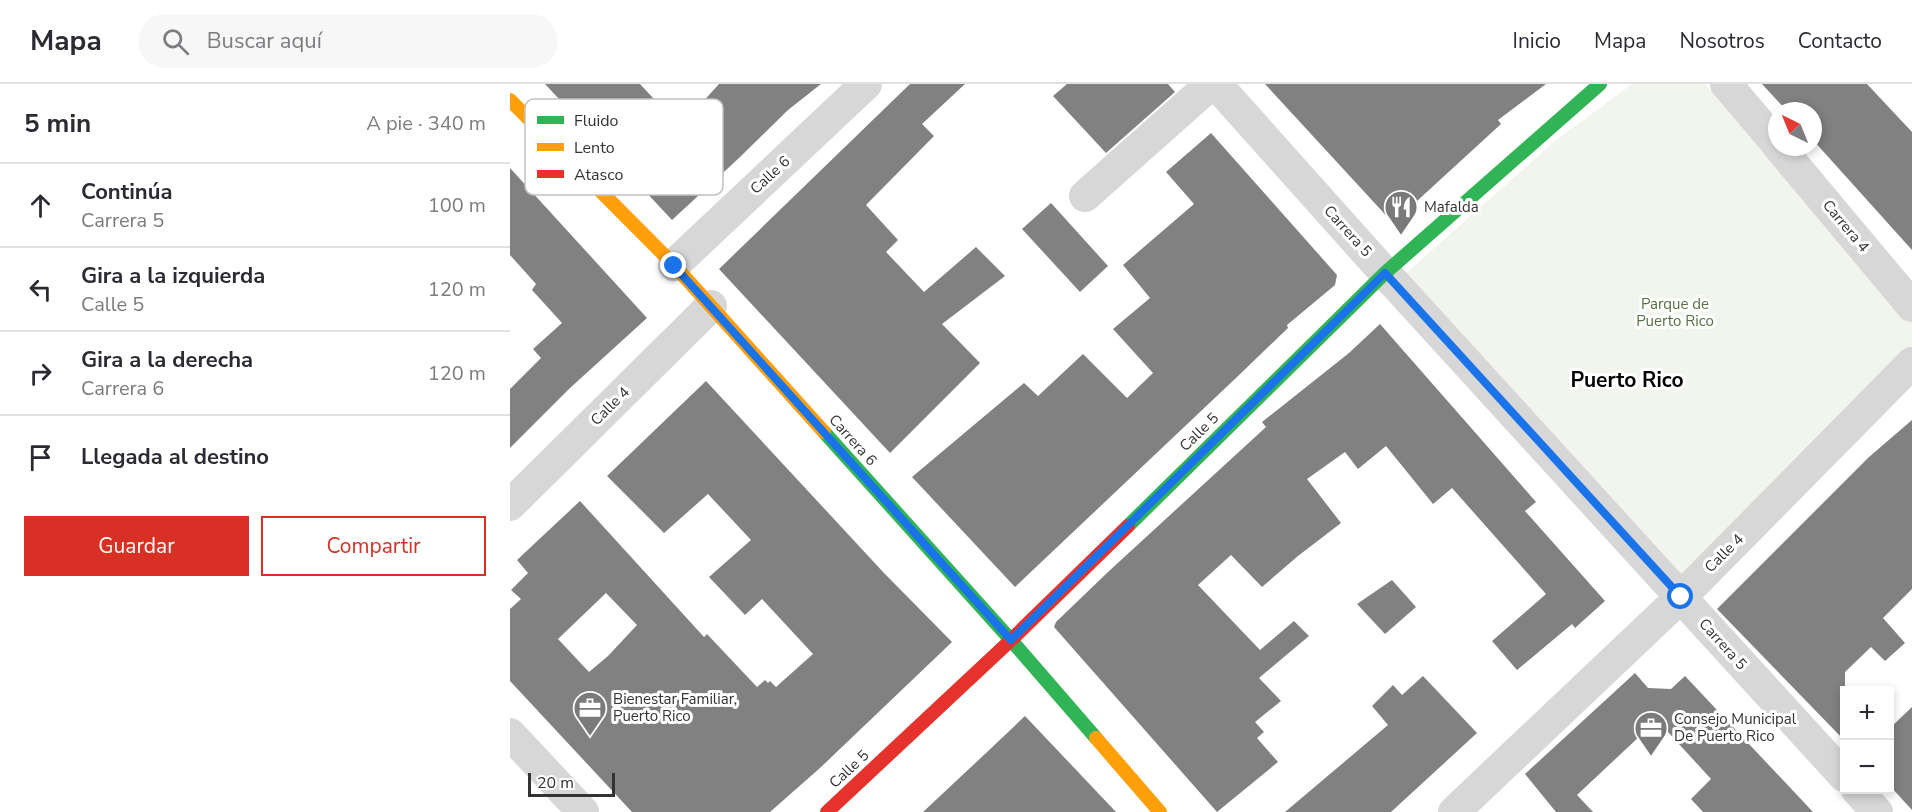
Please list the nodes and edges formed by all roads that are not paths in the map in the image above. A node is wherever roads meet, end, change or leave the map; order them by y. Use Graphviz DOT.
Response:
graph roads {
  1 [pos="866,84"];
  2 [pos="1211,84"];
  3 [pos="1216,84"];
  4 [pos="1600,84"];
  5 [pos="1726,84"];
  6 [pos="510,100"];
  7 [pos="525,115"];
  8 [pos="1768,134"];
  9 [pos="1786,156"];
  10 [pos="604,195"];
  11 [pos="1085,196"];
  12 [pos="674,266"];
  13 [pos="1385,273"];
  14 [pos="711,306"];
  15 [pos="1912,306"];
  16 [pos="1912,363"];
  17 [pos="510,505"];
  18 [pos="1681,597"];
  19 [pos="1011,640"];
  20 [pos="510,734"];
  21 [pos="1840,771"];
  22 [pos="1861,794"];
  23 [pos="583,812"];
  24 [pos="827,812"];
  25 [pos="1161,812"];
  26 [pos="1454,812"];
  27 [pos="1877,812"];
  1 -- 12 [label="street, Calle 6"];
  2 -- 11 [label="street"];
  3 -- 13 [label="street, Carrera 5"];
  4 -- 13 [label="street, Calle 5"];
  5 -- 8 [label="street, Carrera 4"];
  6 -- 7 [label="street, Carrera 6"];
  9 -- 15 [label="street, Carrera 4"];
  10 -- 12 [label="street, Carrera 6"];
  12 -- 14 [label="street, Carrera 6"];
  13 -- 18 [label="street, Carrera 5"];
  13 -- 19 [label="street, Calle 5"];
  14 -- 17 [label="street, Calle 4"];
  14 -- 19 [label="street, Carrera 6"];
  16 -- 18 [label="street, Calle 4"];
  18 -- 21 [label="street, Carrera 5"];
  18 -- 26 [label="street, Calle 4"];
  19 -- 24 [label="street, Calle 5"];
  19 -- 25 [label="street, Carrera 6"];
  20 -- 23 [label="street"];
  22 -- 27 [label="street"];
}
